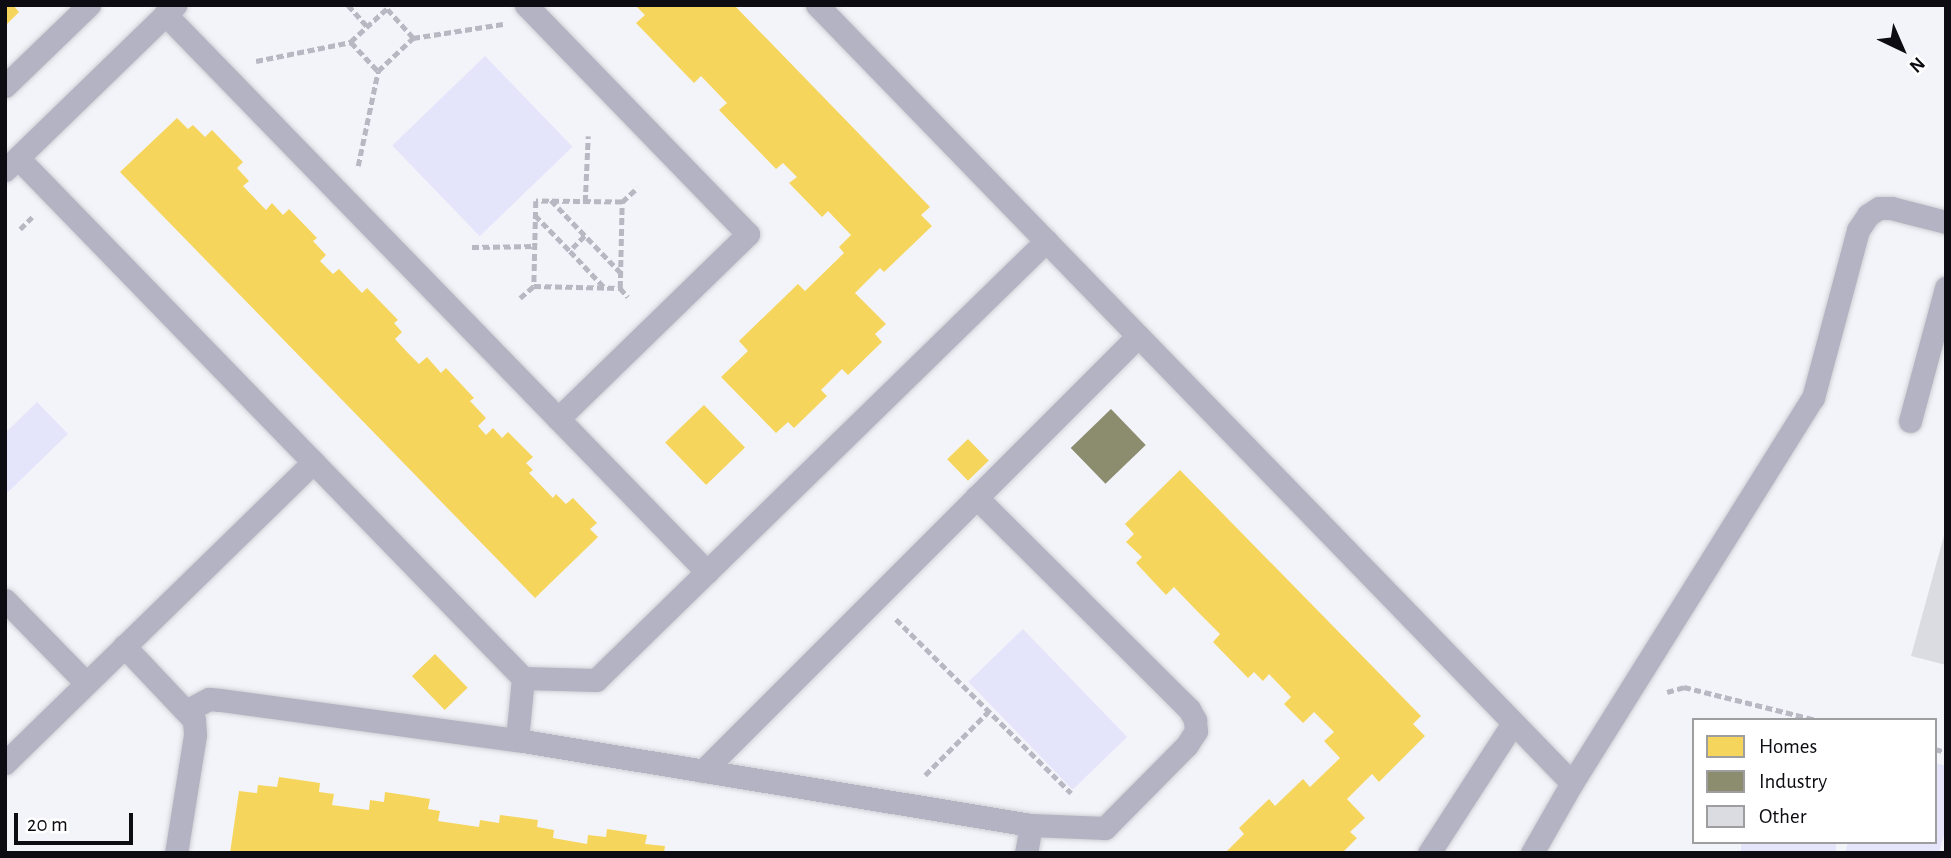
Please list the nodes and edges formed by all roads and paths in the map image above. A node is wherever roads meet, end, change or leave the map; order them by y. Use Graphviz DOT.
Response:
graph roads {
  1 [pos="89,5"];
  2 [pos="348,5"];
  3 [pos="817,5"];
  4 [pos="387,7"];
  5 [pos="170,10"];
  6 [pos="519,14"];
  7 [pos="368,27"];
  8 [pos="413,38"];
  9 [pos="351,43"];
  10 [pos="249,62"];
  11 [pos="378,71"];
  12 [pos="5,86"];
  13 [pos="588,136"];
  14 [pos="12,164"];
  15 [pos="356,174"];
  16 [pos="637,188"];
  17 [pos="551,201"];
  18 [pos="585,202"];
  19 [pos="622,202"];
  20 [pos="536,215"];
  21 [pos="1946,222"];
  22 [pos="585,236"];
  23 [pos="1046,241"];
  24 [pos="535,246"];
  25 [pos="472,247"];
  26 [pos="570,251"];
  27 [pos="621,272"];
  28 [pos="534,286"];
  29 [pos="605,288"];
  30 [pos="620,288"];
  31 [pos="1946,288"];
  32 [pos="628,297"];
  33 [pos="520,298"];
  34 [pos="1138,336"];
  35 [pos="558,419"];
  36 [pos="1910,421"];
  37 [pos="313,462"];
  38 [pos="976,498"];
  39 [pos="707,572"];
  40 [pos="875,599"];
  41 [pos="5,600"];
  42 [pos="124,646"];
  43 [pos="523,678"];
  44 [pos="86,683"];
  45 [pos="1660,696"];
  46 [pos="188,710"];
  47 [pos="989,712"];
  48 [pos="1808,718"];
  49 [pos="1513,723"];
  50 [pos="517,740"];
  51 [pos="5,763"];
  52 [pos="703,771"];
  53 [pos="1572,783"];
  54 [pos="896,803"];
  55 [pos="1031,825"];
  56 [pos="1105,828"];
  57 [pos="176,853"];
  58 [pos="1026,853"];
  59 [pos="1429,853"];
  60 [pos="1532,853"];
  1 -- 12 [label="lane"];
  2 -- 7 [label="path"];
  3 -- 23 [label="lane"];
  4 -- 7 [label="path"];
  4 -- 8 [label="path"];
  5 -- 14 [label="lane"];
  5 -- 35 [label="lane"];
  6 -- 8 [label="path"];
  6 -- 35 [label="lane"];
  7 -- 9 [label="path"];
  8 -- 11 [label="path"];
  9 -- 10 [label="path"];
  9 -- 11 [label="path"];
  11 -- 15 [label="path"];
  13 -- 18 [label="path"];
  14 -- 37 [label="lane"];
  16 -- 19 [label="path"];
  17 -- 18 [label="path"];
  17 -- 20 [label="path"];
  17 -- 22 [label="path"];
  18 -- 19 [label="path"];
  19 -- 27 [label="path"];
  20 -- 24 [label="path"];
  20 -- 26 [label="path"];
  21 -- 53 [label="lane"];
  22 -- 26 [label="path"];
  22 -- 27 [label="path"];
  23 -- 34 [label="lane"];
  23 -- 39 [label="lane"];
  24 -- 25 [label="path"];
  24 -- 28 [label="path"];
  26 -- 29 [label="path"];
  27 -- 30 [label="path"];
  28 -- 29 [label="path"];
  28 -- 33 [label="path"];
  29 -- 30 [label="path"];
  30 -- 32 [label="path"];
  31 -- 36 [label="lane"];
  34 -- 38 [label="lane"];
  34 -- 49 [label="lane"];
  35 -- 39 [label="lane"];
  37 -- 42 [label="lane"];
  37 -- 43 [label="lane"];
  38 -- 40 [label="lane"];
  38 -- 56 [label="lane"];
  39 -- 43 [label="lane"];
  40 -- 47 [label="path"];
  40 -- 52 [label="lane"];
  41 -- 44 [label="lane"];
  42 -- 44 [label="lane"];
  42 -- 46 [label="lane"];
  43 -- 50 [label="lane"];
  44 -- 51 [label="lane"];
  45 -- 48 [label="path"];
  46 -- 50 [label="lane"];
  46 -- 57 [label="lane"];
  47 -- 54 [label="path"];
  47 -- 56 [label="path"];
  49 -- 53 [label="lane"];
  49 -- 59 [label="lane"];
  50 -- 52 [label="lane"];
  52 -- 54 [label="lane"];
  53 -- 60 [label="lane"];
  54 -- 55 [label="lane"];
  55 -- 56 [label="lane"];
  55 -- 58 [label="lane"];
}
